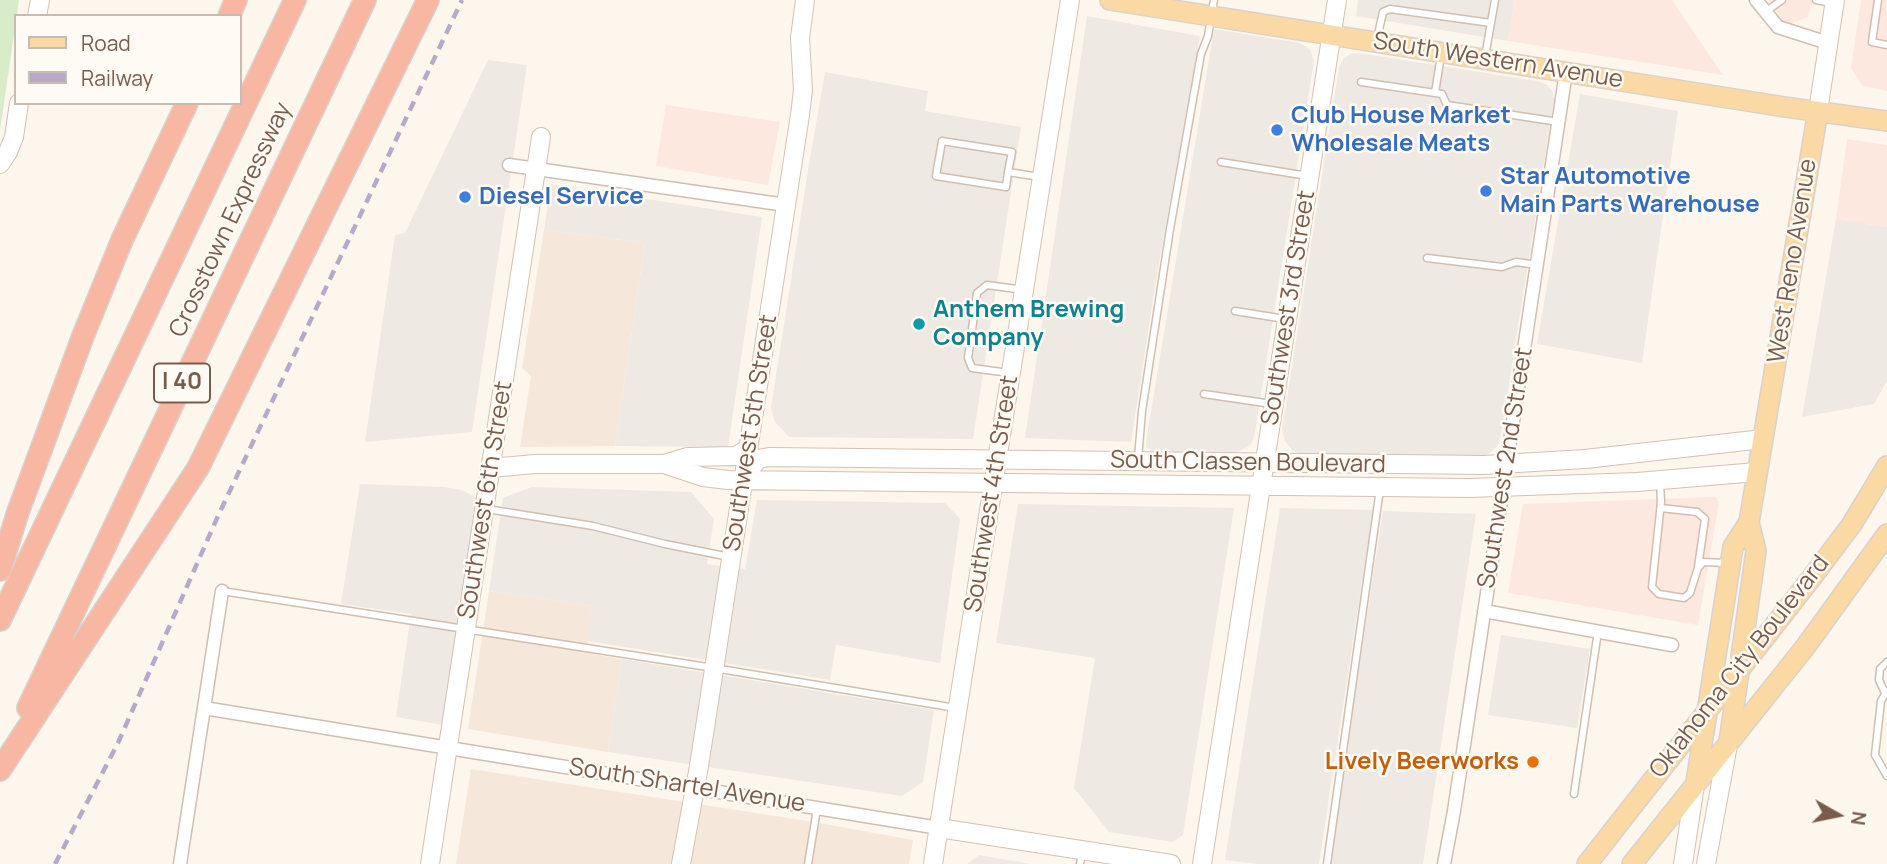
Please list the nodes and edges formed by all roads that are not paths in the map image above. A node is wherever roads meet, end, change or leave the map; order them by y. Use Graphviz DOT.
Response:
graph roads {
  1 [pos="295,0"];
  2 [pos="365,0"];
  3 [pos="428,0"];
  4 [pos="804,0"];
  5 [pos="1070,0"];
  6 [pos="1110,0"];
  7 [pos="1337,0"];
  8 [pos="1495,0"];
  9 [pos="1756,0"];
  10 [pos="1782,0"];
  11 [pos="1816,0"];
  12 [pos="1835,2"];
  13 [pos="1877,2"];
  14 [pos="1158,4"];
  15 [pos="1769,6"];
  16 [pos="1887,6"];
  17 [pos="1213,8"];
  18 [pos="1875,19"];
  19 [pos="1885,20"];
  20 [pos="1491,23"];
  21 [pos="1332,35"];
  22 [pos="1376,42"];
  23 [pos="1828,43"];
  24 [pos="1887,45"];
  25 [pos="1441,53"];
  26 [pos="1485,60"];
  27 [pos="1566,72"];
  28 [pos="1361,82"];
  29 [pos="1435,93"];
  30 [pos="19,105"];
  31 [pos="186,105"];
  32 [pos="1818,111"];
  33 [pos="1887,121"];
  34 [pos="1559,122"];
  35 [pos="541,137"];
  36 [pos="1221,162"];
  37 [pos="0,164"];
  38 [pos="509,165"];
  39 [pos="537,169"];
  40 [pos="1008,172"];
  41 [pos="1310,176"];
  42 [pos="1042,177"];
  43 [pos="786,205"];
  44 [pos="1427,258"];
  45 [pos="1537,265"];
  46 [pos="1024,290"];
  47 [pos="1235,311"];
  48 [pos="1287,319"];
  49 [pos="1011,373"];
  50 [pos="1205,394"];
  51 [pos="1274,405"];
  52 [pos="1763,439"];
  53 [pos="749,448"];
  54 [pos="998,460"];
  55 [pos="1137,461"];
  56 [pos="1264,462"];
  57 [pos="664,464"];
  58 [pos="1507,464"];
  59 [pos="1887,466"];
  60 [pos="491,468"];
  61 [pos="1757,472"];
  62 [pos="743,480"];
  63 [pos="1660,480"];
  64 [pos="994,483"];
  65 [pos="1260,486"];
  66 [pos="1381,487"];
  67 [pos="1503,487"];
  68 [pos="1661,508"];
  69 [pos="485,509"];
  70 [pos="1749,522"];
  71 [pos="1887,534"];
  72 [pos="732,557"];
  73 [pos="1731,563"];
  74 [pos="1698,568"];
  75 [pos="0,570"];
  76 [pos="222,592"];
  77 [pos="1485,611"];
  78 [pos="0,620"];
  79 [pos="467,629"];
  80 [pos="1598,631"];
  81 [pos="1672,645"];
  82 [pos="1887,662"];
  83 [pos="714,668"];
  84 [pos="1738,672"];
  85 [pos="1886,692"];
  86 [pos="204,708"];
  87 [pos="959,709"];
  88 [pos="1706,712"];
  89 [pos="1728,745"];
  90 [pos="449,748"];
  91 [pos="0,768"];
  92 [pos="1887,776"];
  93 [pos="1696,782"];
  94 [pos="694,787"];
  95 [pos="1574,794"];
  96 [pos="817,807"];
  97 [pos="939,828"];
  98 [pos="1082,857"];
  99 [pos="180,864"];
  100 [pos="430,864"];
  101 [pos="681,864"];
  102 [pos="808,864"];
  103 [pos="933,864"];
  104 [pos="1171,864"];
  105 [pos="1202,864"];
  106 [pos="1327,864"];
  107 [pos="1444,864"];
  108 [pos="1587,864"];
  109 [pos="1632,864"];
  110 [pos="1683,864"];
  111 [pos="1706,864"];
  1 -- 78 [label="highway, Crosstown Expressway / I 40"];
  2 -- 91 [label="highway, Crosstown Expressway / I 40"];
  3 -- 91 [label="highway"];
  4 -- 43 [label="street, Southwest 5th Street"];
  5 -- 42 [label="street, Southwest 4th Street"];
  6 -- 14 [label="main road, South Western Avenue"];
  7 -- 21 [label="street, Southwest 3rd Street"];
  8 -- 20 [label="lane"];
  9 -- 15 [label="street"];
  10 -- 15 [label="lane"];
  11 -- 12 [label="lane"];
  12 -- 23 [label="street, West Reno Avenue"];
  13 -- 16 [label="lane"];
  13 -- 18 [label="lane"];
  14 -- 17 [label="main road, South Western Avenue"];
  15 -- 23 [label="street"];
  17 -- 21 [label="main road, South Western Avenue"];
  17 -- 55 [label="lane"];
  18 -- 19 [label="lane"];
  18 -- 24 [label="lane"];
  20 -- 22 [label="lane"];
  20 -- 26 [label="lane"];
  21 -- 22 [label="main road, South Western Avenue"];
  21 -- 41 [label="street, Southwest 3rd Street"];
  22 -- 25 [label="main road, South Western Avenue"];
  23 -- 32 [label="street, West Reno Avenue"];
  25 -- 26 [label="main road, South Western Avenue"];
  25 -- 29 [label="lane"];
  26 -- 27 [label="main road, South Western Avenue"];
  27 -- 32 [label="main road, South Western Avenue"];
  27 -- 34 [label="street, Southwest 2nd Street"];
  28 -- 29 [label="lane"];
  29 -- 34 [label="lane"];
  30 -- 37 [label="street"];
  31 -- 75 [label="highway"];
  32 -- 33 [label="main road, South Western Avenue"];
  32 -- 52 [label="main road, West Reno Avenue"];
  34 -- 45 [label="street, Southwest 2nd Street"];
  35 -- 39 [label="street, Southwest 6th Street"];
  36 -- 41 [label="lane"];
  38 -- 39 [label="street"];
  39 -- 43 [label="street"];
  39 -- 60 [label="street, Southwest 6th Street"];
  40 -- 40 [label="lane"];
  40 -- 42 [label="lane"];
  41 -- 48 [label="street, Southwest 3rd Street"];
  42 -- 46 [label="street, Southwest 4th Street"];
  43 -- 53 [label="street, Southwest 5th Street"];
  44 -- 45 [label="lane"];
  45 -- 58 [label="street, Southwest 2nd Street"];
  46 -- 49 [label="street, Southwest 4th Street"];
  46 -- 49 [label="lane"];
  47 -- 48 [label="lane"];
  48 -- 51 [label="street, Southwest 3rd Street"];
  49 -- 54 [label="street, Southwest 4th Street"];
  50 -- 51 [label="lane"];
  51 -- 56 [label="street, Southwest 3rd Street"];
  52 -- 58 [label="street, South Classen Boulevard"];
  52 -- 61 [label="main road, West Reno Avenue"];
  53 -- 57 [label="street, South Classen Boulevard"];
  53 -- 62 [label="street, Southwest 5th Street"];
  54 -- 55 [label="street, South Classen Boulevard"];
  54 -- 62 [label="street, South Classen Boulevard"];
  54 -- 64 [label="street, Southwest 4th Street"];
  55 -- 56 [label="street, South Classen Boulevard"];
  56 -- 58 [label="street, South Classen Boulevard"];
  56 -- 65 [label="street, Southwest 3rd Street"];
  57 -- 60 [label="street, South Classen Boulevard"];
  57 -- 62 [label="street, South Classen Boulevard"];
  58 -- 67 [label="street, Southwest 2nd Street"];
  59 -- 84 [label="main road, Oklahoma City Boulevard"];
  60 -- 69 [label="street, Southwest 6th Street"];
  61 -- 63 [label="street, South Classen Boulevard"];
  61 -- 70 [label="main road, West Reno Avenue"];
  62 -- 64 [label="street, South Classen Boulevard"];
  62 -- 72 [label="street, Southwest 5th Street"];
  63 -- 67 [label="street, South Classen Boulevard"];
  63 -- 68 [label="lane"];
  64 -- 65 [label="street, South Classen Boulevard"];
  64 -- 87 [label="street, Southwest 4th Street"];
  65 -- 66 [label="street, South Classen Boulevard"];
  65 -- 105 [label="street, Southwest 3rd Street"];
  66 -- 67 [label="street, South Classen Boulevard"];
  66 -- 106 [label="lane"];
  67 -- 77 [label="street, Southwest 2nd Street"];
  68 -- 74 [label="lane"];
  68 -- 74 [label="lane"];
  69 -- 72 [label="lane"];
  69 -- 79 [label="street, Southwest 6th Street"];
  70 -- 73 [label="main road, West Reno Avenue"];
  70 -- 84 [label="main road, West Reno Avenue"];
  71 -- 89 [label="main road, Oklahoma City Boulevard"];
  72 -- 83 [label="street, Southwest 5th Street"];
  73 -- 74 [label="lane"];
  73 -- 88 [label="main road, West Reno Avenue"];
  76 -- 79 [label="lane"];
  76 -- 86 [label="street"];
  77 -- 80 [label="street"];
  77 -- 107 [label="street, Southwest 2nd Street"];
  79 -- 83 [label="lane"];
  79 -- 90 [label="street, Southwest 6th Street"];
  80 -- 81 [label="street"];
  80 -- 95 [label="lane"];
  82 -- 85 [label="lane"];
  83 -- 87 [label="lane"];
  83 -- 94 [label="street, Southwest 5th Street"];
  84 -- 88 [label="main road, Oklahoma City Boulevard"];
  84 -- 89 [label="main road, West Reno Avenue"];
  85 -- 92 [label="lane"];
  86 -- 90 [label="street, South Shartel Avenue"];
  86 -- 99 [label="street"];
  87 -- 97 [label="street, Southwest 4th Street"];
  88 -- 93 [label="main road, West Reno Avenue"];
  88 -- 108 [label="main road, Oklahoma City Boulevard"];
  89 -- 93 [label="main road, Oklahoma City Boulevard"];
  89 -- 111 [label="street, West Reno Avenue"];
  90 -- 94 [label="street, South Shartel Avenue"];
  90 -- 100 [label="street, Southwest 6th Street"];
  93 -- 109 [label="main road, Oklahoma City Boulevard"];
  93 -- 110 [label="street, West Reno Avenue"];
  94 -- 96 [label="street, South Shartel Avenue"];
  94 -- 101 [label="street, Southwest 5th Street"];
  96 -- 97 [label="street, South Shartel Avenue"];
  96 -- 102 [label="lane"];
  97 -- 98 [label="street, South Shartel Avenue"];
  97 -- 103 [label="street, Southwest 4th Street"];
  98 -- 104 [label="street, South Shartel Avenue"];
}
